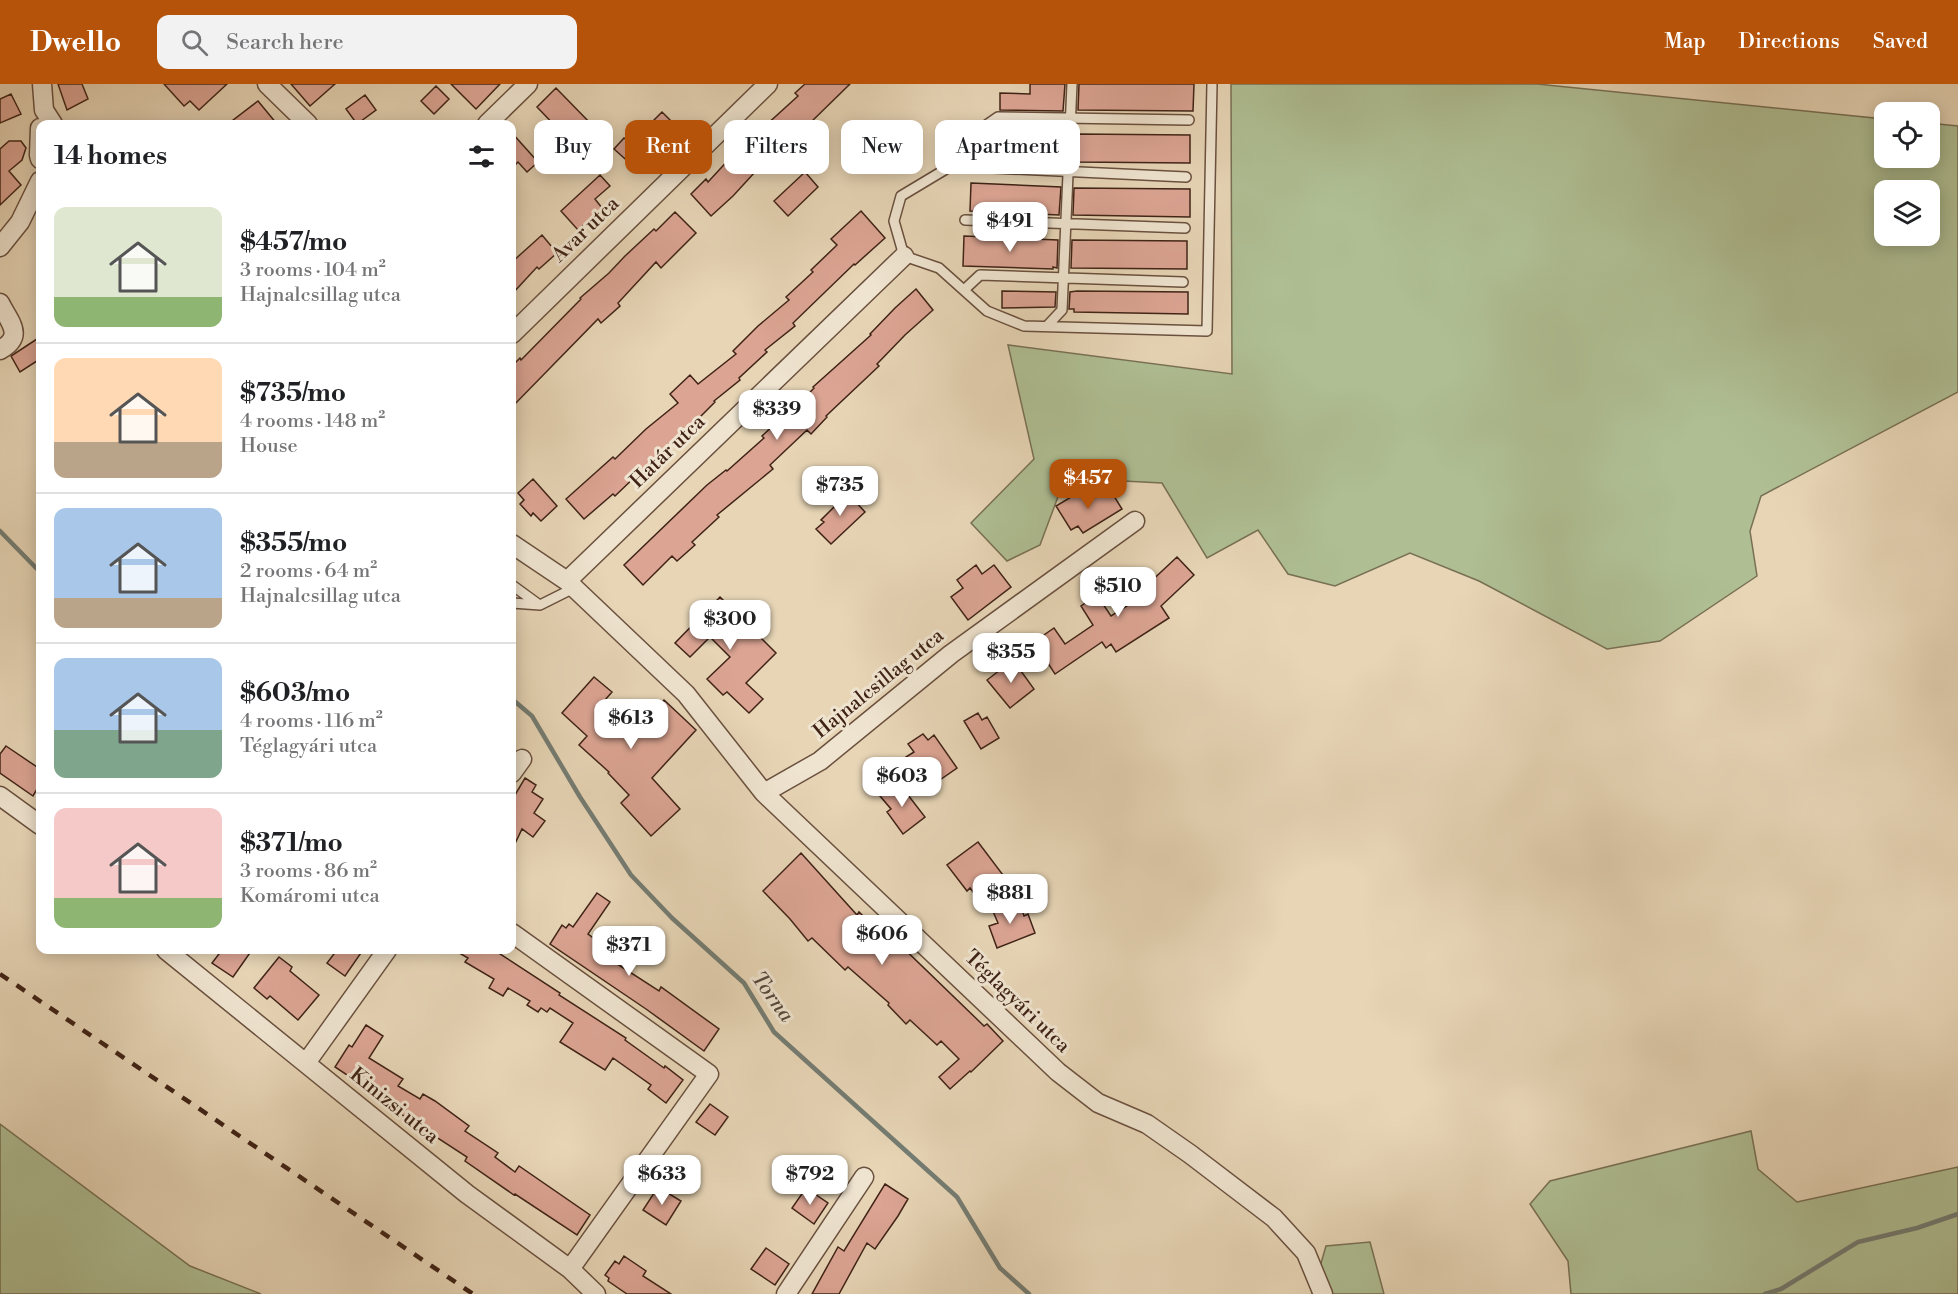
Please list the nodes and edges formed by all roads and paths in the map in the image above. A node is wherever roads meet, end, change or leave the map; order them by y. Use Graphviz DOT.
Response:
graph roads {
  1 [pos="42,84"];
  2 [pos="267,84"];
  3 [pos="528,84"];
  4 [pos="768,84"];
  5 [pos="1072,84"];
  6 [pos="1212,84"];
  7 [pos="1070,118"];
  8 [pos="45,120"];
  9 [pos="304,120"];
  10 [pos="491,120"];
  11 [pos="994,120"];
  12 [pos="1189,120"];
  13 [pos="1080,173"];
  14 [pos="938,174"];
  15 [pos="1068,174"];
  16 [pos="1186,177"];
  17 [pos="36,189"];
  18 [pos="965,220"];
  19 [pos="1066,224"];
  20 [pos="1185,228"];
  21 [pos="0,247"];
  22 [pos="904,256"];
  23 [pos="1063,278"];
  24 [pos="1183,282"];
  25 [pos="963,290"];
  26 [pos="0,303"];
  27 [pos="1047,326"];
  28 [pos="516,330"];
  29 [pos="0,351"];
  30 [pos="1135,521"];
  31 [pos="516,547"];
  32 [pos="571,584"];
  33 [pos="516,588"];
  34 [pos="516,603"];
  35 [pos="540,605"];
  36 [pos="764,794"];
  37 [pos="0,796"];
  38 [pos="36,822"];
  39 [pos="516,936"];
  40 [pos="171,954"];
  41 [pos="384,954"];
  42 [pos="306,1063"];
  43 [pos="864,1177"];
  44 [pos="570,1269"];
  45 [pos="596,1294"];
  46 [pos="786,1294"];
  47 [pos="1323,1294"];
  1 -- 8 [label="street"];
  2 -- 9 [label="street"];
  3 -- 10 [label="street"];
  4 -- 28 [label="street, Avar utca"];
  5 -- 7 [label="lane"];
  6 -- 27 [label="lane"];
  7 -- 11 [label="lane"];
  7 -- 12 [label="lane"];
  13 -- 16 [label="lane"];
  14 -- 22 [label="lane"];
  15 -- 19 [label="lane"];
  17 -- 21 [label="street"];
  18 -- 19 [label="lane"];
  19 -- 20 [label="lane"];
  19 -- 23 [label="lane"];
  22 -- 25 [label="lane"];
  22 -- 32 [label="street, Határ utca"];
  23 -- 24 [label="lane"];
  23 -- 25 [label="lane"];
  23 -- 27 [label="lane"];
  25 -- 27 [label="lane"];
  26 -- 29 [label="street"];
  30 -- 36 [label="street, Hajnalcsillag utca"];
  31 -- 32 [label="street, Téglagyári utca"];
  32 -- 35 [label="lane"];
  32 -- 36 [label="street, Téglagyári utca"];
  33 -- 35 [label="lane"];
  34 -- 35 [label="lane"];
  36 -- 47 [label="street, Téglagyári utca"];
  37 -- 38 [label="street"];
  39 -- 44 [label="street"];
  40 -- 42 [label="street, Kinizsi utca"];
  41 -- 42 [label="street"];
  42 -- 44 [label="street, Kinizsi utca"];
  43 -- 46 [label="street"];
  44 -- 45 [label="street, Kinizsi utca"];
}
